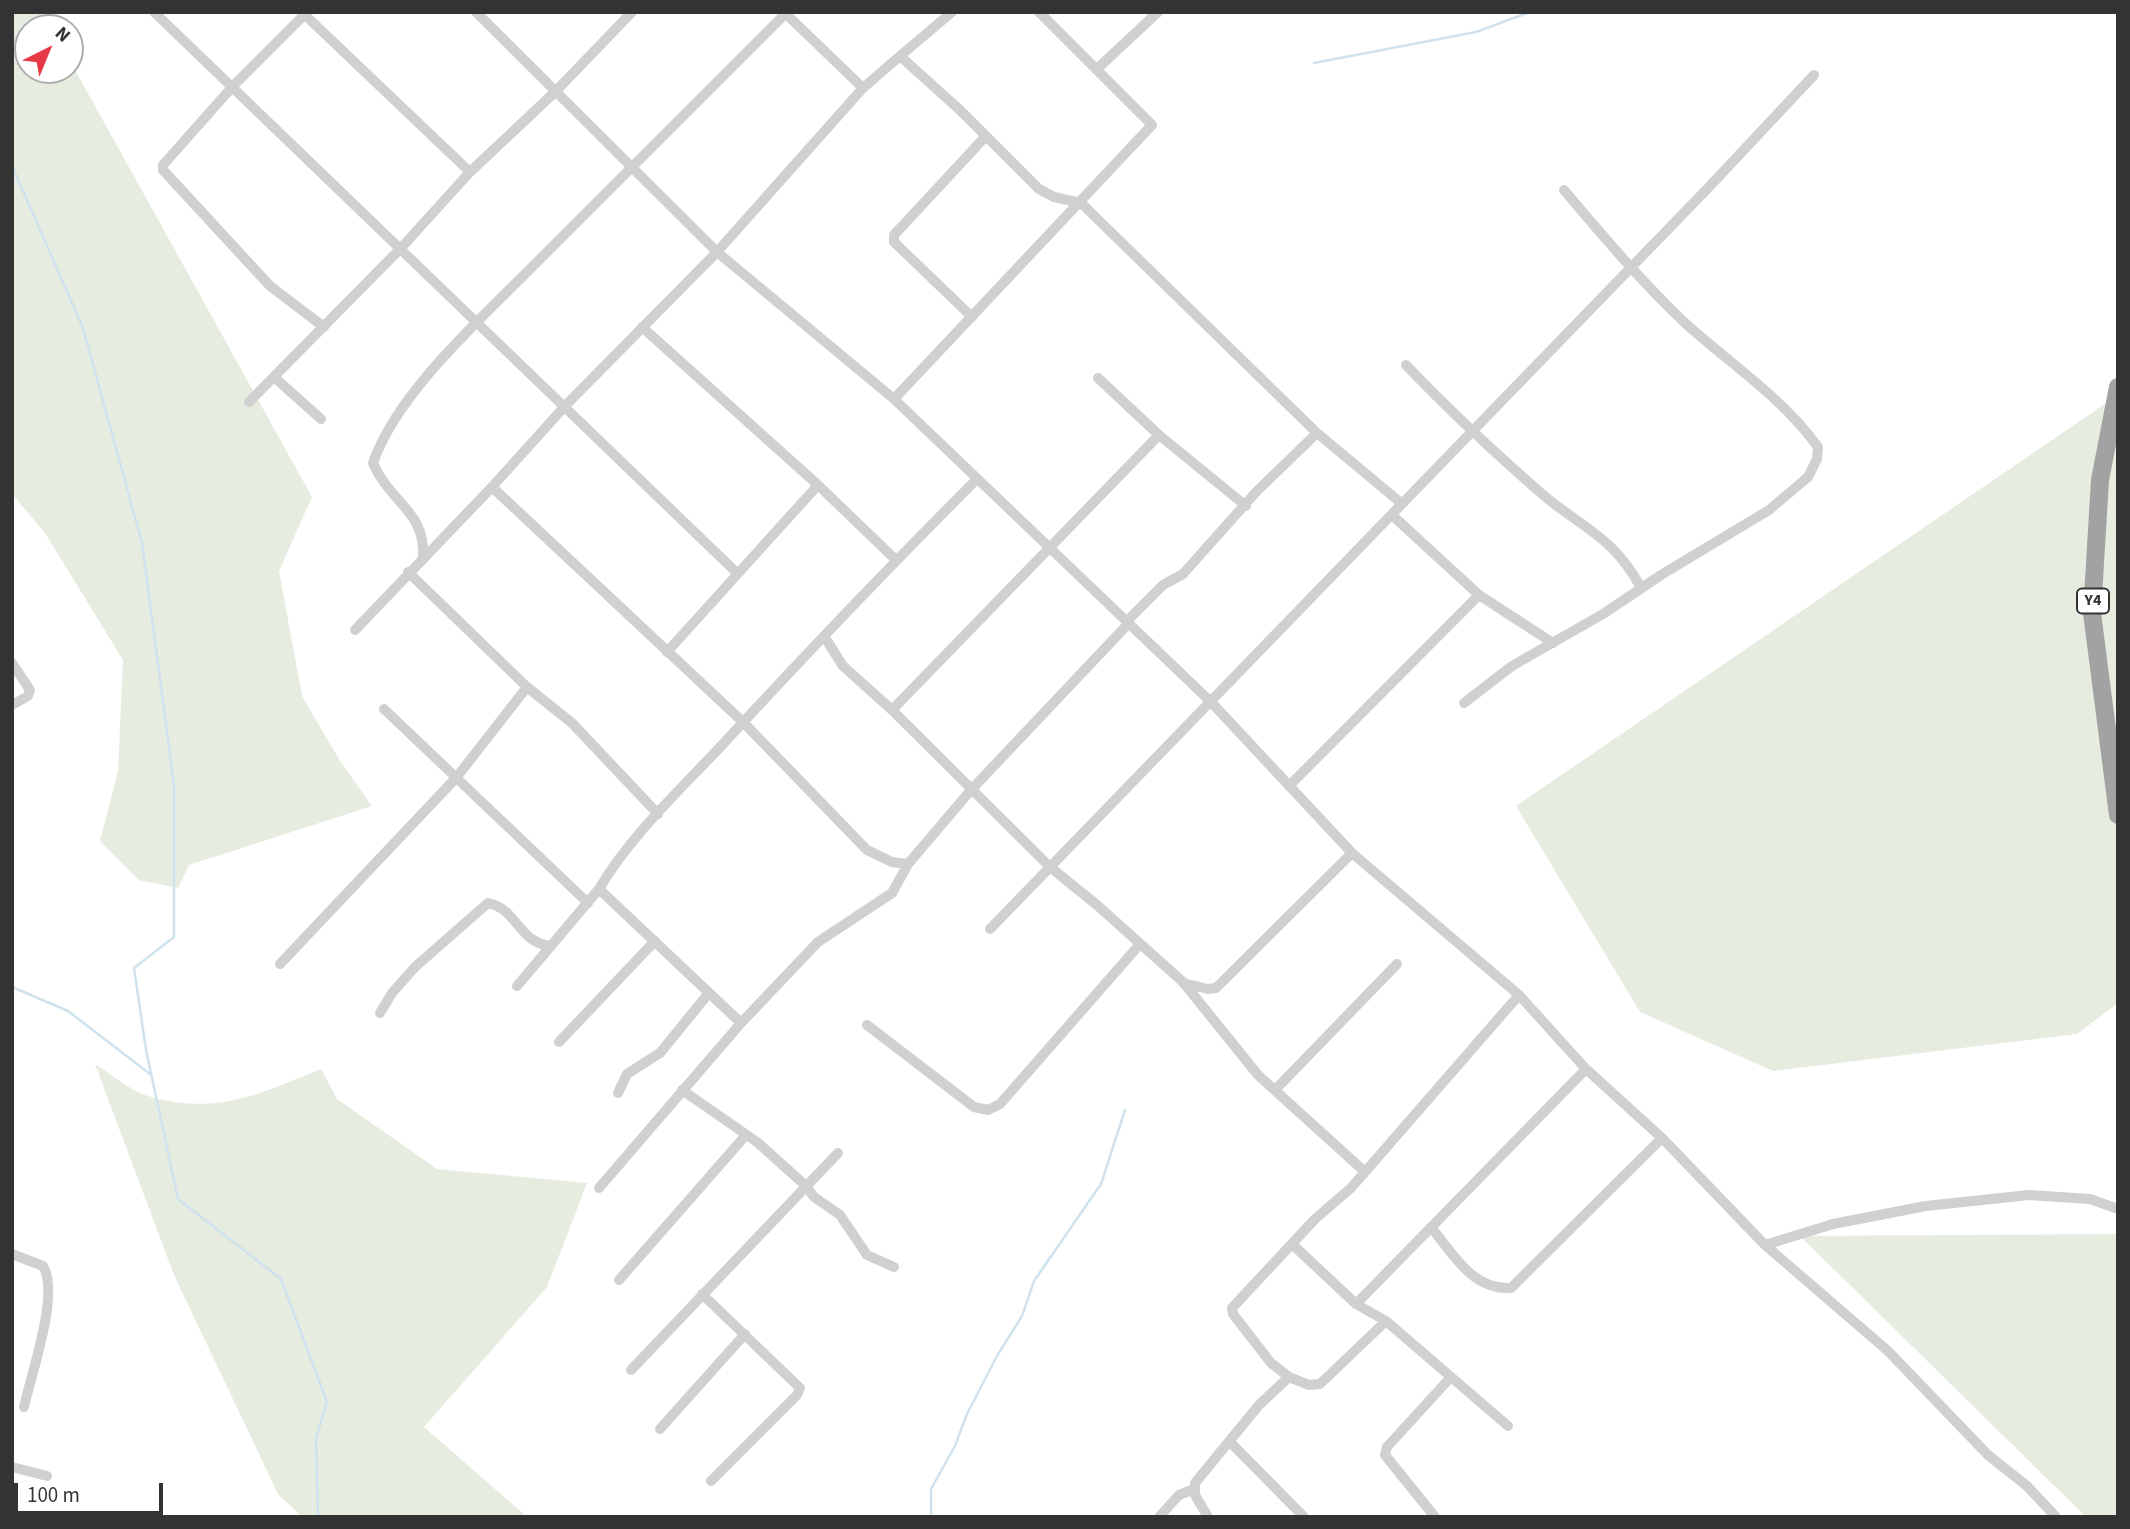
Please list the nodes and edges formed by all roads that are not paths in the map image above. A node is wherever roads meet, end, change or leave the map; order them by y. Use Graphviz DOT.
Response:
graph roads {
  1 [pos="155,12"];
  2 [pos="476,12"];
  3 [pos="632,12"];
  4 [pos="952,12"];
  5 [pos="1039,12"];
  6 [pos="1158,12"];
  7 [pos="786,13"];
  8 [pos="306,14"];
  9 [pos="900,56"];
  10 [pos="1098,68"];
  11 [pos="1814,75"];
  12 [pos="233,86"];
  13 [pos="863,88"];
  14 [pos="555,92"];
  15 [pos="986,136"];
  16 [pos="632,167"];
  17 [pos="470,172"];
  18 [pos="1564,190"];
  19 [pos="1081,203"];
  20 [pos="401,248"];
  21 [pos="717,252"];
  22 [pos="1631,268"];
  23 [pos="972,317"];
  24 [pos="478,322"];
  25 [pos="324,327"];
  26 [pos="642,327"];
  27 [pos="1406,365"];
  28 [pos="274,377"];
  29 [pos="1098,377"];
  30 [pos="2118,387"];
  31 [pos="894,398"];
  32 [pos="249,402"];
  33 [pos="565,406"];
  34 [pos="321,419"];
  35 [pos="1475,430"];
  36 [pos="1317,433"];
  37 [pos="1159,435"];
  38 [pos="977,479"];
  39 [pos="818,485"];
  40 [pos="492,487"];
  41 [pos="1401,503"];
  42 [pos="1246,506"];
  43 [pos="1392,515"];
  44 [pos="1048,548"];
  45 [pos="423,557"];
  46 [pos="896,560"];
  47 [pos="408,572"];
  48 [pos="737,573"];
  49 [pos="1641,588"];
  50 [pos="1479,595"];
  51 [pos="1128,622"];
  52 [pos="355,630"];
  53 [pos="824,636"];
  54 [pos="1553,643"];
  55 [pos="667,652"];
  56 [pos="12,663"];
  57 [pos="527,687"];
  58 [pos="1211,702"];
  59 [pos="1464,703"];
  60 [pos="12,705"];
  61 [pos="384,709"];
  62 [pos="892,710"];
  63 [pos="743,722"];
  64 [pos="456,778"];
  65 [pos="1289,786"];
  66 [pos="971,790"];
  67 [pos="658,814"];
  68 [pos="2118,815"];
  69 [pos="1352,853"];
  70 [pos="908,864"];
  71 [pos="1051,867"];
  72 [pos="599,889"];
  73 [pos="588,903"];
  74 [pos="990,929"];
  75 [pos="655,942"];
  76 [pos="1140,944"];
  77 [pos="551,946"];
  78 [pos="280,964"];
  79 [pos="1397,964"];
  80 [pos="1183,982"];
  81 [pos="517,986"];
  82 [pos="708,994"];
  83 [pos="1519,995"];
  84 [pos="380,1013"];
  85 [pos="741,1023"];
  86 [pos="867,1025"];
  87 [pos="559,1042"];
  88 [pos="1586,1069"];
  89 [pos="682,1090"];
  90 [pos="1275,1090"];
  91 [pos="618,1093"];
  92 [pos="746,1135"];
  93 [pos="1662,1138"];
  94 [pos="838,1153"];
  95 [pos="1364,1171"];
  96 [pos="806,1185"];
  97 [pos="599,1188"];
  98 [pos="2118,1209"];
  99 [pos="1431,1227"];
  100 [pos="1292,1244"];
  101 [pos="1765,1245"];
  102 [pos="12,1254"];
  103 [pos="894,1267"];
  104 [pos="619,1280"];
  105 [pos="702,1294"];
  106 [pos="1356,1304"];
  107 [pos="1386,1321"];
  108 [pos="745,1334"];
  109 [pos="631,1370"];
  110 [pos="1289,1377"];
  111 [pos="1450,1378"];
  112 [pos="24,1407"];
  113 [pos="1508,1426"];
  114 [pos="660,1429"];
  115 [pos="1231,1443"];
  116 [pos="12,1467"];
  117 [pos="47,1476"];
  118 [pos="711,1480"];
  119 [pos="1194,1489"];
  120 [pos="1159,1517"];
  121 [pos="1208,1517"];
  122 [pos="1304,1517"];
  123 [pos="1435,1517"];
  124 [pos="2056,1517"];
  1 -- 12 [label="street"];
  2 -- 14 [label="street"];
  3 -- 14 [label="street"];
  4 -- 9 [label="street"];
  5 -- 10 [label="street"];
  6 -- 10 [label="street"];
  7 -- 13 [label="street"];
  7 -- 16 [label="street"];
  8 -- 12 [label="street"];
  8 -- 17 [label="street"];
  9 -- 13 [label="street"];
  9 -- 15 [label="street"];
  10 -- 19 [label="street"];
  11 -- 22 [label="street"];
  12 -- 20 [label="street"];
  12 -- 25 [label="street"];
  13 -- 21 [label="street"];
  14 -- 16 [label="street"];
  14 -- 17 [label="street"];
  15 -- 19 [label="street"];
  15 -- 23 [label="street"];
  16 -- 21 [label="street"];
  16 -- 24 [label="street"];
  17 -- 20 [label="street"];
  18 -- 22 [label="street"];
  19 -- 23 [label="street"];
  19 -- 36 [label="street"];
  20 -- 24 [label="street"];
  20 -- 25 [label="street"];
  21 -- 26 [label="street"];
  21 -- 31 [label="street"];
  22 -- 35 [label="street"];
  22 -- 49 [label="street"];
  23 -- 31 [label="street"];
  24 -- 33 [label="street"];
  24 -- 45 [label="street"];
  25 -- 28 [label="street"];
  26 -- 33 [label="street"];
  26 -- 39 [label="street"];
  27 -- 35 [label="street"];
  28 -- 32 [label="street"];
  28 -- 34 [label="street"];
  29 -- 37 [label="street"];
  30 -- 68 [label="highway, Y4"];
  31 -- 38 [label="street"];
  33 -- 40 [label="street"];
  33 -- 48 [label="street"];
  35 -- 41 [label="street"];
  35 -- 49 [label="street"];
  36 -- 41 [label="street"];
  36 -- 42 [label="street"];
  37 -- 42 [label="street"];
  37 -- 44 [label="street"];
  38 -- 44 [label="street"];
  38 -- 46 [label="street"];
  39 -- 46 [label="street"];
  39 -- 48 [label="street"];
  40 -- 45 [label="street"];
  40 -- 55 [label="street"];
  41 -- 43 [label="street"];
  42 -- 51 [label="street"];
  43 -- 50 [label="street"];
  43 -- 58 [label="street"];
  44 -- 51 [label="street"];
  44 -- 62 [label="street"];
  45 -- 47 [label="street"];
  46 -- 53 [label="street"];
  47 -- 52 [label="street"];
  47 -- 57 [label="street"];
  48 -- 55 [label="street"];
  49 -- 54 [label="street"];
  50 -- 54 [label="street"];
  50 -- 65 [label="street"];
  51 -- 58 [label="street"];
  51 -- 66 [label="street"];
  53 -- 62 [label="street"];
  53 -- 63 [label="street"];
  54 -- 59 [label="street"];
  55 -- 63 [label="street"];
  56 -- 60 [label="street"];
  57 -- 64 [label="street"];
  57 -- 67 [label="street"];
  58 -- 65 [label="street"];
  58 -- 71 [label="street"];
  61 -- 64 [label="street"];
  62 -- 66 [label="street"];
  63 -- 67 [label="street"];
  63 -- 70 [label="street"];
  64 -- 73 [label="street"];
  64 -- 78 [label="street"];
  65 -- 69 [label="street"];
  66 -- 70 [label="street"];
  66 -- 71 [label="street"];
  67 -- 72 [label="street"];
  69 -- 80 [label="street"];
  69 -- 83 [label="street"];
  70 -- 85 [label="street"];
  71 -- 74 [label="street"];
  71 -- 76 [label="street"];
  72 -- 73 [label="street"];
  72 -- 75 [label="street"];
  73 -- 77 [label="street"];
  75 -- 82 [label="street"];
  75 -- 87 [label="street"];
  76 -- 80 [label="street"];
  76 -- 86 [label="street"];
  77 -- 81 [label="street"];
  77 -- 84 [label="street"];
  79 -- 90 [label="street"];
  80 -- 90 [label="street"];
  82 -- 85 [label="street"];
  82 -- 91 [label="street"];
  83 -- 88 [label="street"];
  83 -- 95 [label="street"];
  85 -- 89 [label="street"];
  88 -- 93 [label="street"];
  88 -- 99 [label="street"];
  89 -- 92 [label="street"];
  89 -- 97 [label="street"];
  90 -- 95 [label="street"];
  92 -- 96 [label="street"];
  92 -- 104 [label="street"];
  93 -- 99 [label="street"];
  93 -- 101 [label="street"];
  94 -- 96 [label="street"];
  95 -- 100 [label="street"];
  96 -- 103 [label="street"];
  96 -- 105 [label="street"];
  98 -- 101 [label="street"];
  99 -- 106 [label="street"];
  100 -- 106 [label="street"];
  100 -- 110 [label="street"];
  101 -- 124 [label="street"];
  102 -- 112 [label="street"];
  105 -- 108 [label="street"];
  105 -- 109 [label="street"];
  106 -- 107 [label="street"];
  107 -- 110 [label="street"];
  107 -- 111 [label="street"];
  108 -- 114 [label="street"];
  108 -- 118 [label="street"];
  110 -- 115 [label="street"];
  111 -- 113 [label="street"];
  111 -- 123 [label="street"];
  115 -- 119 [label="street"];
  115 -- 122 [label="street"];
  116 -- 117 [label="street"];
  119 -- 120 [label="street"];
  119 -- 121 [label="street"];
}
